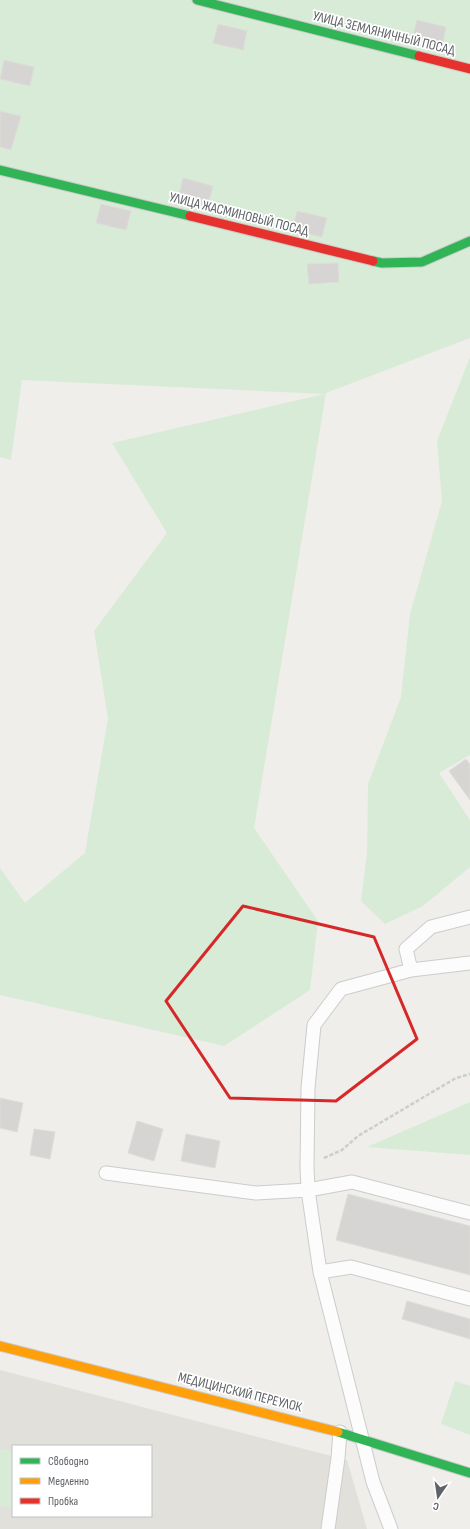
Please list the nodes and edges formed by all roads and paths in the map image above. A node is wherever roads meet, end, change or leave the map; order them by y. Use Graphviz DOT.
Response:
graph roads {
  1 [pos="197,0"];
  2 [pos="470,69"];
  3 [pos="0,170"];
  4 [pos="470,241"];
  5 [pos="470,916"];
  6 [pos="470,962"];
  7 [pos="411,970"];
  8 [pos="470,1074"];
  9 [pos="307,1167"];
  10 [pos="106,1173"];
  11 [pos="308,1190"];
  12 [pos="470,1213"];
  13 [pos="320,1272"];
  14 [pos="470,1299"];
  15 [pos="0,1346"];
  16 [pos="340,1432"];
  17 [pos="361,1438"];
  18 [pos="470,1473"];
  19 [pos="328,1529"];
  20 [pos="391,1529"];
  1 -- 2 [label="street, УЛИЦА ЗЕМЛЯНИЧНЫЙ ПОСАД"];
  3 -- 4 [label="street, УЛИЦА ЖАСМИНОВЫЙ ПОСАД"];
  5 -- 7 [label="lane"];
  6 -- 7 [label="lane"];
  7 -- 9 [label="lane"];
  8 -- 9 [label="path"];
  9 -- 11 [label="lane"];
  10 -- 11 [label="lane"];
  11 -- 12 [label="lane"];
  11 -- 13 [label="lane"];
  13 -- 14 [label="lane"];
  13 -- 17 [label="lane"];
  15 -- 16 [label="street, МЕДИЦИНСКИЙ ПЕРЕУЛОК"];
  16 -- 17 [label="street, МЕДИЦИНСКИЙ ПЕРЕУЛОК"];
  16 -- 19 [label="lane"];
  17 -- 18 [label="street, МЕДИЦИНСКИЙ ПЕРЕУЛОК"];
  17 -- 20 [label="lane"];
}
